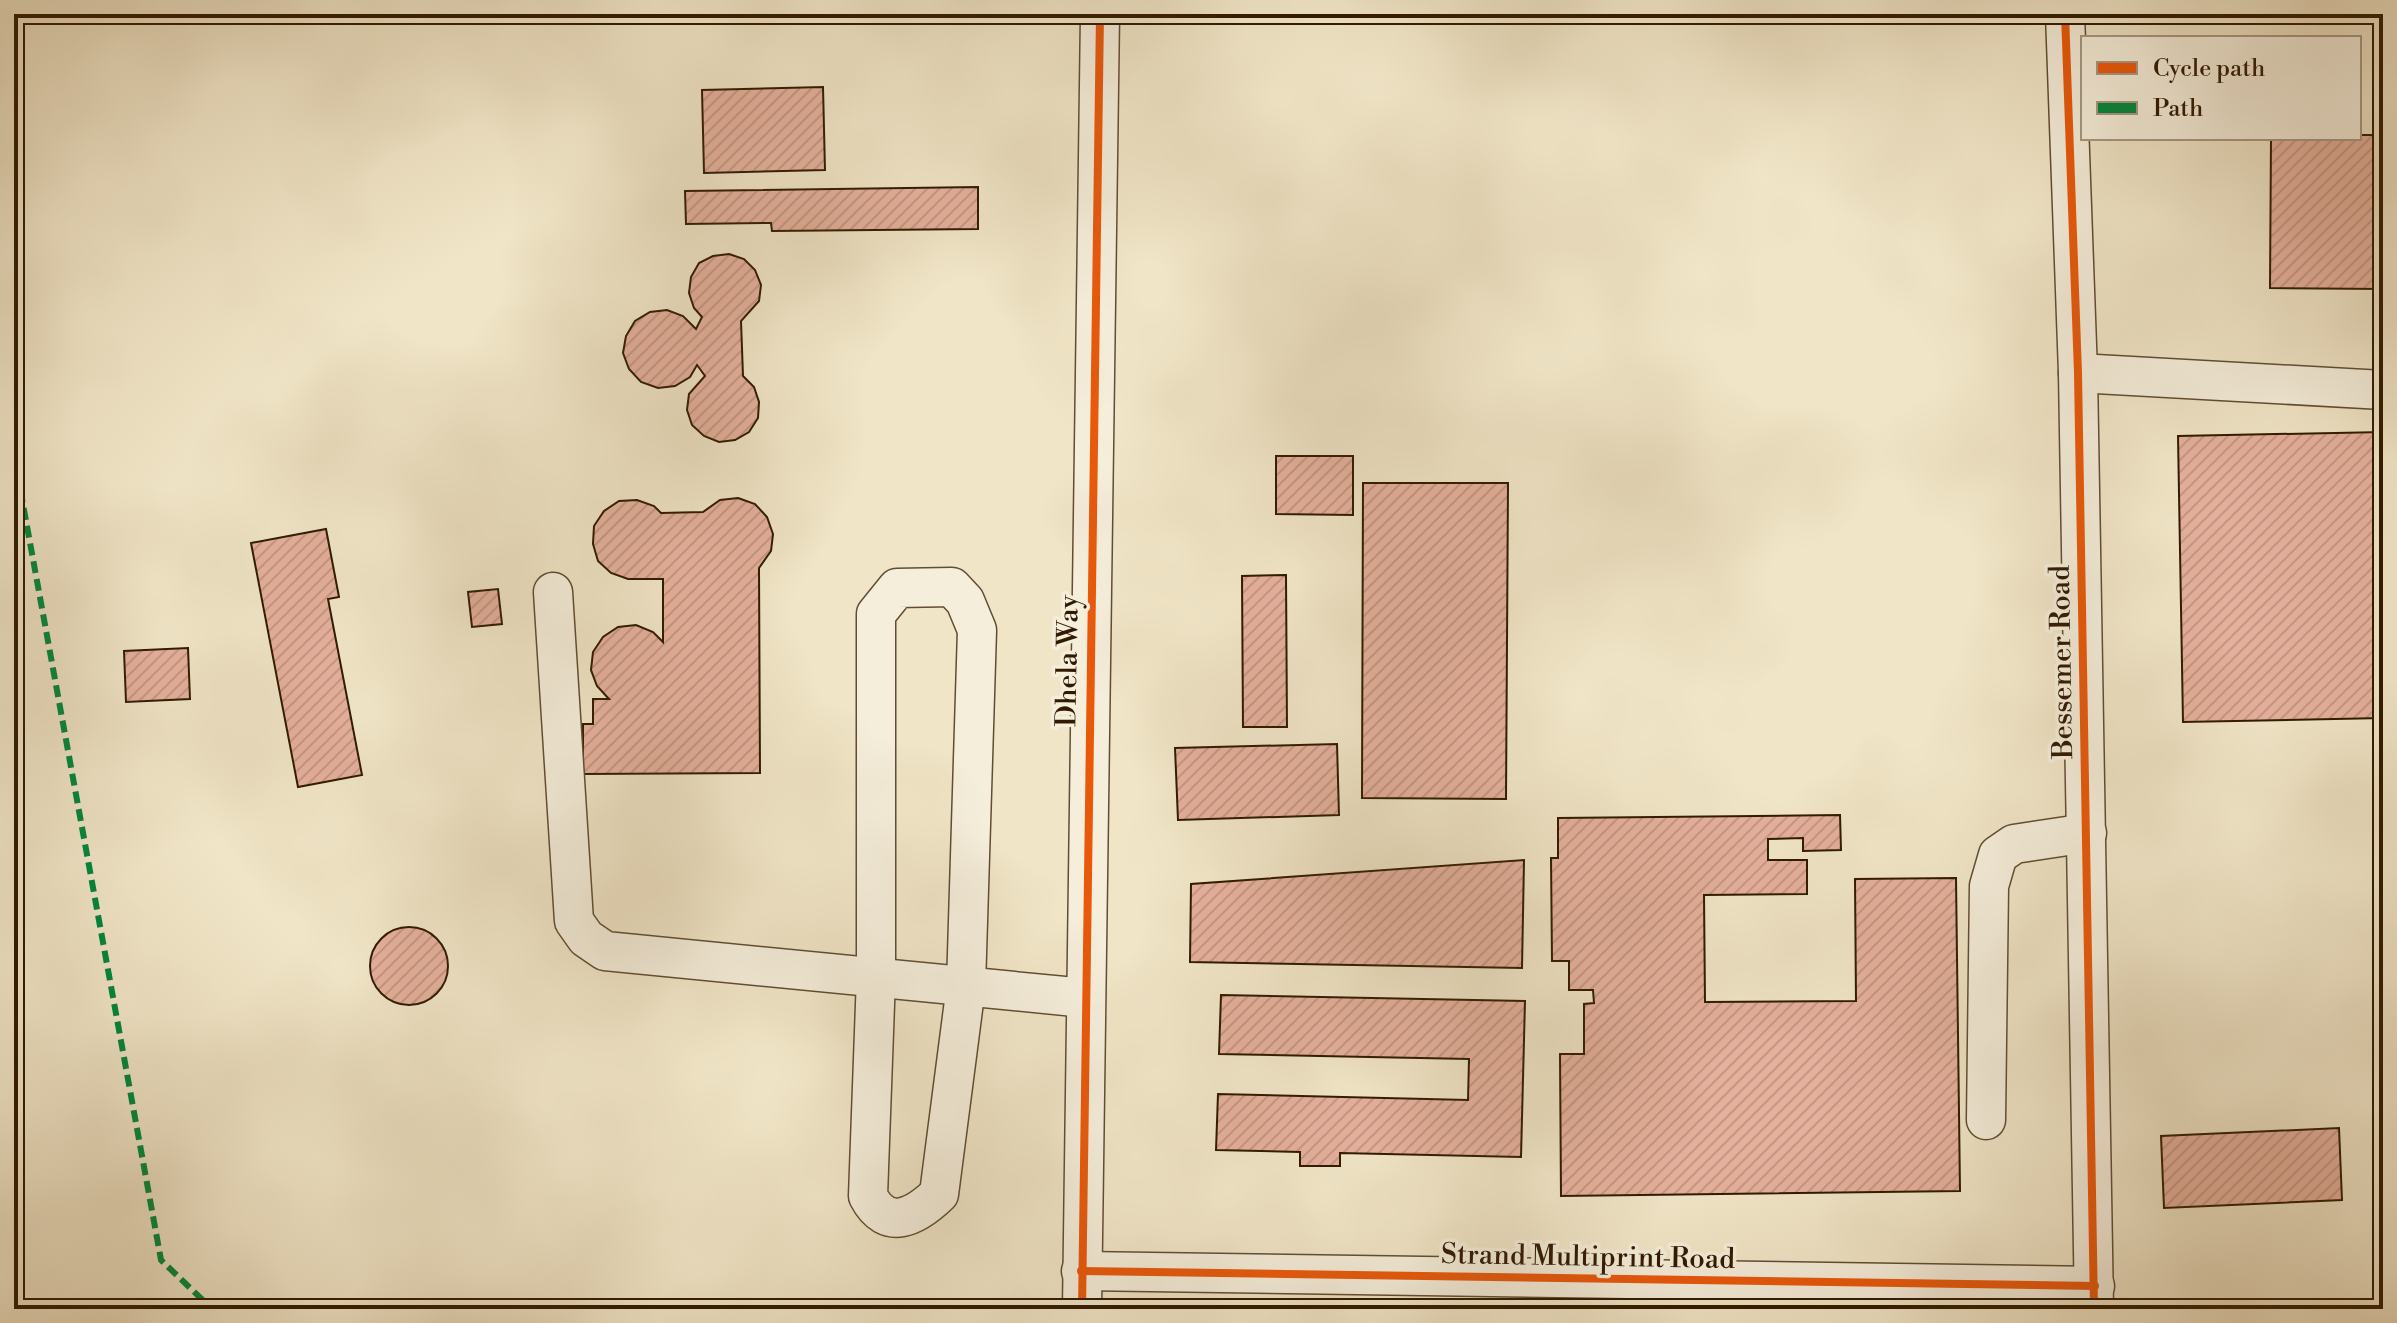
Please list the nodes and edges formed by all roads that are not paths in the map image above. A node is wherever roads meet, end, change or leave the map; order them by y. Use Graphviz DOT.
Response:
graph roads {
  1 [pos="1100,14"];
  2 [pos="2065,14"];
  3 [pos="2078,373"];
  4 [pos="2383,390"];
  5 [pos="553,592"];
  6 [pos="2087,833"];
  7 [pos="876,977"];
  8 [pos="966,986"];
  9 [pos="1085,998"];
  10 [pos="1986,1120"];
  11 [pos="1081,1271"];
  12 [pos="2094,1297"];
  13 [pos="1082,1309"];
  1 -- 9 [label="street, Dhela Way"];
  2 -- 3 [label="street, Bessemer Road"];
  3 -- 4 [label="street"];
  3 -- 6 [label="street, Bessemer Road"];
  5 -- 7 [label="street"];
  6 -- 10 [label="street"];
  6 -- 12 [label="street, Bessemer Road"];
  7 -- 8 [label="street"];
  7 -- 8 [label="street"];
  7 -- 8 [label="street"];
  8 -- 9 [label="street"];
  9 -- 11 [label="street, Dhela Way"];
  11 -- 12 [label="street, Strand Multiprint Road"];
  11 -- 13 [label="street, Dhela Way"];
}
